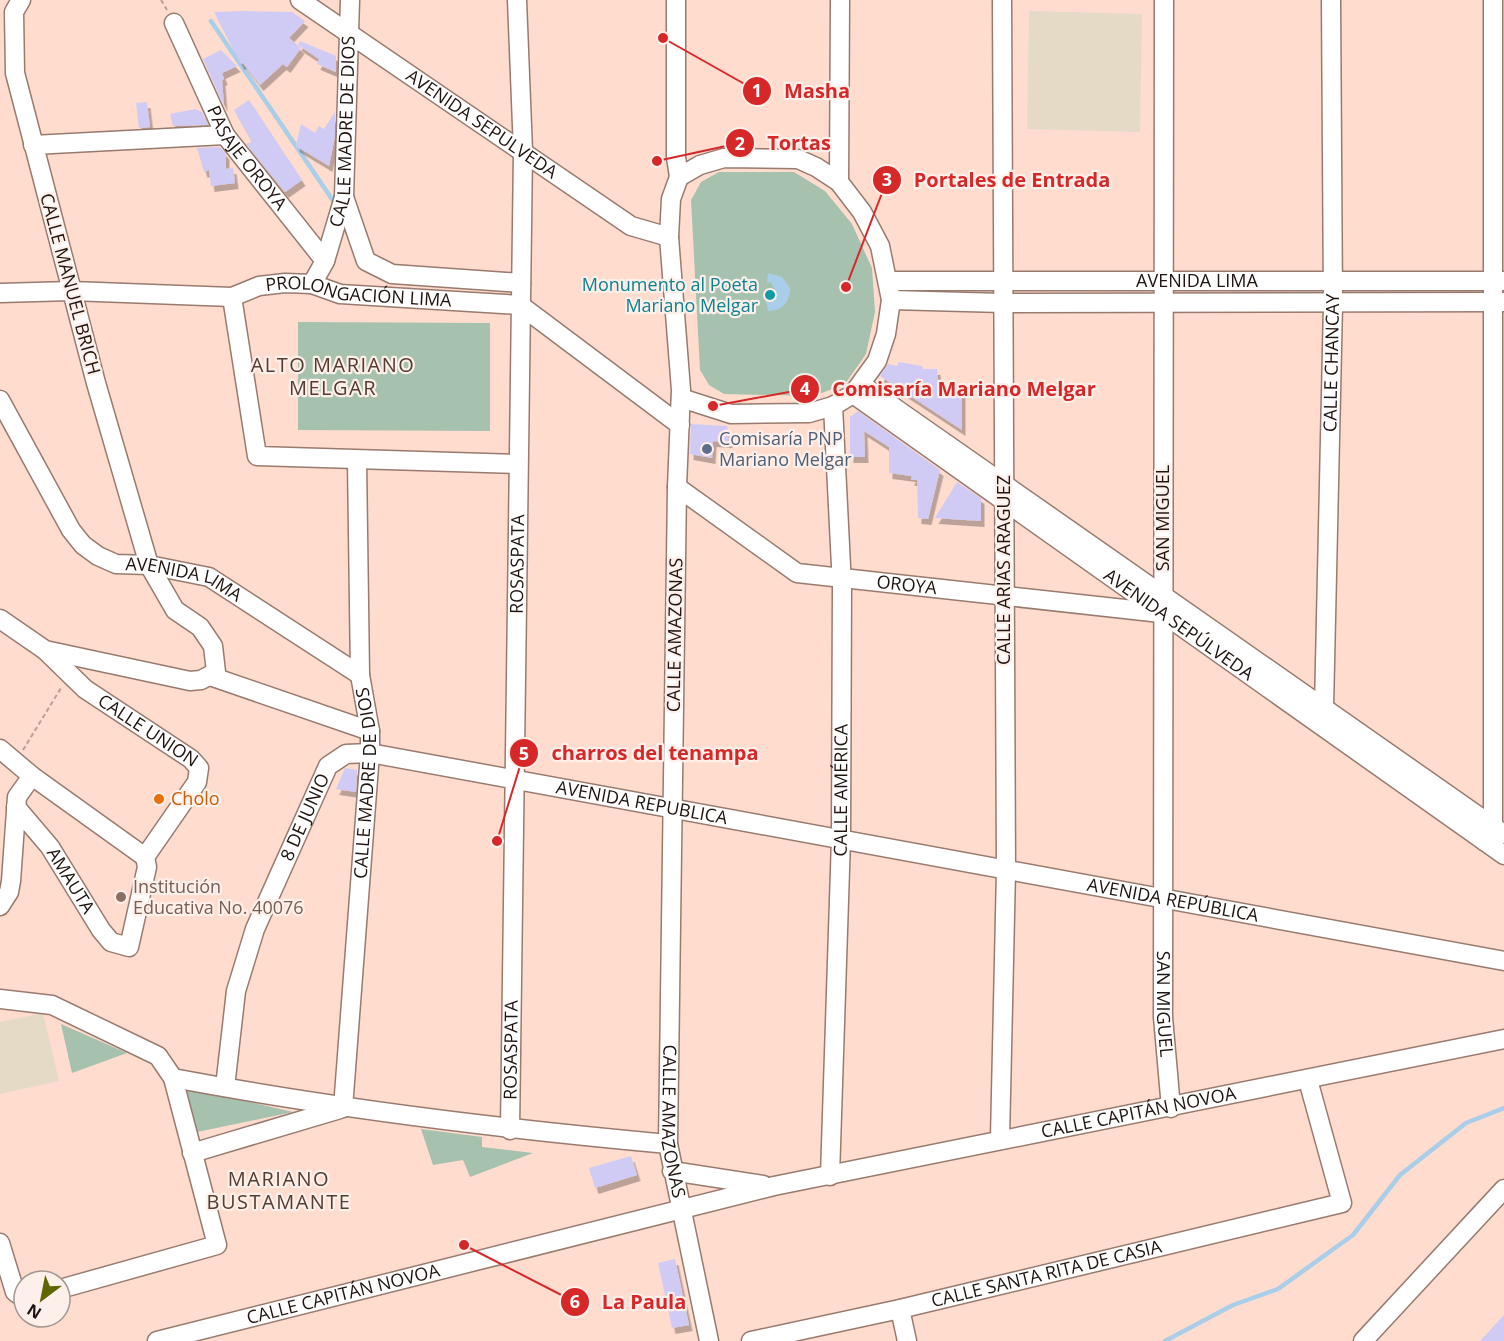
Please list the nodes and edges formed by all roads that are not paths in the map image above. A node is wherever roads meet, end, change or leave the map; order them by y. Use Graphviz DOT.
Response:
graph roads {
  1 [pos="21,0"];
  2 [pos="300,0"];
  3 [pos="350,0"];
  4 [pos="516,0"];
  5 [pos="676,0"];
  6 [pos="840,0"];
  7 [pos="1002,0"];
  8 [pos="1164,0"];
  9 [pos="1331,0"];
  10 [pos="1493,0"];
  11 [pos="174,23"];
  12 [pos="351,36"];
  13 [pos="225,135"];
  14 [pos="33,145"];
  15 [pos="523,151"];
  16 [pos="679,177"];
  17 [pos="839,182"];
  18 [pos="344,197"];
  19 [pos="669,237"];
  20 [pos="325,261"];
  21 [pos="889,281"];
  22 [pos="1163,281"];
  23 [pos="1498,281"];
  24 [pos="521,282"];
  25 [pos="1004,282"];
  26 [pos="1332,282"];
  27 [pos="312,284"];
  28 [pos="70,291"];
  29 [pos="0,293"];
  30 [pos="232,297"];
  31 [pos="891,300"];
  32 [pos="1499,302"];
  33 [pos="1004,303"];
  34 [pos="1163,303"];
  35 [pos="1333,304"];
  36 [pos="520,305"];
  37 [pos="858,389"];
  38 [pos="681,398"];
  39 [pos="0,400"];
  40 [pos="833,406"];
  41 [pos="680,425"];
  42 [pos="357,460"];
  43 [pos="518,464"];
  44 [pos="677,487"];
  45 [pos="1003,492"];
  46 [pos="1499,507"];
  47 [pos="149,565"];
  48 [pos="842,578"];
  49 [pos="1003,596"];
  50 [pos="1163,604"];
  51 [pos="0,619"];
  52 [pos="45,650"];
  53 [pos="360,675"];
  54 [pos="210,676"];
  55 [pos="1319,715"];
  56 [pos="370,731"];
  57 [pos="0,750"];
  58 [pos="370,753"];
  59 [pos="32,776"];
  60 [pos="515,780"];
  61 [pos="16,807"];
  62 [pos="673,809"];
  63 [pos="1493,834"];
  64 [pos="841,838"];
  65 [pos="1504,855"];
  66 [pos="146,857"];
  67 [pos="1006,870"];
  68 [pos="1165,898"];
  69 [pos="0,906"];
  70 [pos="1504,961"];
  71 [pos="0,999"];
  72 [pos="1504,1039"];
  73 [pos="173,1078"];
  74 [pos="1308,1080"];
  75 [pos="225,1087"];
  76 [pos="344,1108"];
  77 [pos="1171,1108"];
  78 [pos="510,1130"];
  79 [pos="1000,1139"];
  80 [pos="668,1144"];
  81 [pos="192,1153"];
  82 [pos="672,1171"];
  83 [pos="830,1176"];
  84 [pos="774,1186"];
  85 [pos="1504,1189"];
  86 [pos="680,1210"];
  87 [pos="0,1243"];
  88 [pos="12,1282"];
  89 [pos="72,1286"];
  90 [pos="900,1309"];
  91 [pos="161,1341"];
  92 [pos="709,1341"];
  93 [pos="751,1341"];
  94 [pos="907,1341"];
  95 [pos="1363,1341"];
  1 -- 14 [label="street, CALLE MANUEL BRICH"];
  2 -- 12 [label="street, AVENIDA SEPULVEDA"];
  3 -- 12 [label="street, CALLE MADRE DE DIOS"];
  4 -- 15 [label="street, ROSASPATA"];
  5 -- 16 [label="street, CALLE AMAZONAS"];
  6 -- 17 [label="street"];
  7 -- 25 [label="street, CALLE ARIAS ARAGUEZ"];
  8 -- 22 [label="street, SAN MIGUEL"];
  9 -- 26 [label="street, CALLE CHANCAY"];
  10 -- 23 [label="street"];
  11 -- 13 [label="street, PASAJE OROYA"];
  12 -- 15 [label="street, AVENIDA SEPULVEDA"];
  12 -- 18 [label="street, CALLE MADRE DE DIOS"];
  13 -- 14 [label="street"];
  13 -- 20 [label="street, PASAJE OROYA"];
  14 -- 28 [label="street, CALLE MANUEL BRICH"];
  15 -- 19 [label="street, AVENIDA SEPULVEDA"];
  15 -- 24 [label="street, ROSASPATA"];
  16 -- 17 [label="street"];
  16 -- 19 [label="street, CALLE AMAZONAS"];
  17 -- 21 [label="street"];
  18 -- 20 [label="street, CALLE MADRE DE DIOS"];
  18 -- 24 [label="street"];
  19 -- 38 [label="street, CALLE AMAZONAS"];
  20 -- 27 [label="street"];
  21 -- 25 [label="street, AVENIDA LIMA"];
  21 -- 31 [label="street"];
  22 -- 25 [label="street, AVENIDA LIMA"];
  22 -- 26 [label="street, AVENIDA LIMA"];
  22 -- 34 [label="street, SAN MIGUEL"];
  23 -- 26 [label="street, AVENIDA LIMA"];
  23 -- 32 [label="street"];
  24 -- 36 [label="street, ROSASPATA"];
  25 -- 33 [label="street, CALLE ARIAS ARAGUEZ"];
  26 -- 35 [label="street, CALLE CHANCAY"];
  27 -- 30 [label="street, PROLONGACIÓN LIMA"];
  27 -- 36 [label="street, PROLONGACIÓN LIMA"];
  28 -- 29 [label="street, PROLONGACIÓN LIMA"];
  28 -- 30 [label="street, PROLONGACIÓN LIMA"];
  28 -- 47 [label="street, CALLE MANUEL BRICH"];
  30 -- 42 [label="street"];
  31 -- 33 [label="street, AVENIDA LIMA"];
  31 -- 37 [label="street"];
  32 -- 35 [label="street, AVENIDA LIMA"];
  32 -- 46 [label="street"];
  33 -- 34 [label="street, AVENIDA LIMA"];
  33 -- 45 [label="street, CALLE ARIAS ARAGUEZ"];
  34 -- 35 [label="street, AVENIDA LIMA"];
  34 -- 50 [label="street, SAN MIGUEL"];
  35 -- 55 [label="street, CALLE CHANCAY"];
  36 -- 41 [label="street"];
  36 -- 43 [label="street, ROSASPATA"];
  37 -- 40 [label="street"];
  37 -- 45 [label="street, AVENIDA SEPÚLVEDA"];
  38 -- 40 [label="street"];
  38 -- 41 [label="street, CALLE AMAZONAS"];
  39 -- 47 [label="street, AVENIDA LIMA"];
  40 -- 48 [label="street, CALLE AMÉRICA"];
  41 -- 44 [label="street, CALLE AMAZONAS"];
  42 -- 43 [label="street"];
  42 -- 53 [label="street, CALLE MADRE DE DIOS"];
  43 -- 60 [label="street, ROSASPATA"];
  44 -- 48 [label="street, OROYA"];
  44 -- 62 [label="street, CALLE AMAZONAS"];
  45 -- 49 [label="street, CALLE ARIAS ARAGUEZ"];
  45 -- 50 [label="street, AVENIDA SEPÚLVEDA"];
  46 -- 63 [label="street"];
  47 -- 53 [label="street, AVENIDA LIMA"];
  47 -- 54 [label="street"];
  48 -- 49 [label="street, OROYA"];
  48 -- 64 [label="street, CALLE AMÉRICA"];
  49 -- 50 [label="street, OROYA"];
  49 -- 67 [label="street, CALLE ARIAS ARAGUEZ"];
  50 -- 55 [label="street, AVENIDA SEPÚLVEDA"];
  50 -- 68 [label="street, SAN MIGUEL"];
  51 -- 52 [label="street"];
  52 -- 54 [label="street"];
  52 -- 66 [label="street, CALLE UNION"];
  53 -- 56 [label="street, CALLE MADRE DE DIOS"];
  54 -- 56 [label="street"];
  55 -- 63 [label="street, AVENIDA SEPÚLVEDA"];
  56 -- 58 [label="street, CALLE MADRE DE DIOS"];
  57 -- 59 [label="street"];
  58 -- 60 [label="street, AVENIDA REPUBLICA"];
  58 -- 75 [label="street, 8 DE JUNIO"];
  58 -- 76 [label="street, CALLE MADRE DE DIOS"];
  59 -- 61 [label="street"];
  59 -- 66 [label="street"];
  60 -- 62 [label="street, AVENIDA REPUBLICA"];
  60 -- 78 [label="street, ROSASPATA"];
  61 -- 66 [label="street, AMAUTA"];
  61 -- 69 [label="street"];
  62 -- 64 [label="street, AVENIDA REPUBLICA"];
  62 -- 80 [label="street, CALLE AMAZONAS"];
  63 -- 65 [label="street, AVENIDA SEPÚLVEDA"];
  64 -- 67 [label="street, AVENIDA REPÚBLICA"];
  64 -- 83 [label="street, CALLE AMÉRICA"];
  67 -- 68 [label="street, AVENIDA REPÚBLICA"];
  67 -- 79 [label="street, CALLE ARIAS ARAGUEZ"];
  68 -- 70 [label="street, AVENIDA REPÚBLICA"];
  68 -- 77 [label="street, SAN MIGUEL"];
  71 -- 73 [label="street"];
  72 -- 74 [label="street, CALLE CAPITÁN NOVOA"];
  73 -- 75 [label="street"];
  73 -- 81 [label="street"];
  74 -- 77 [label="street, CALLE CAPITÁN NOVOA"];
  74 -- 90 [label="street, CALLE SANTA RITA DE CASIA"];
  75 -- 76 [label="street"];
  76 -- 78 [label="street"];
  76 -- 81 [label="street"];
  77 -- 79 [label="street, CALLE CAPITÁN NOVOA"];
  78 -- 80 [label="street"];
  79 -- 83 [label="street, CALLE CAPITÁN NOVOA"];
  80 -- 82 [label="street, CALLE AMAZONAS"];
  81 -- 89 [label="street"];
  82 -- 84 [label="street, CALLE CAPITÁN NOVOA"];
  82 -- 86 [label="street, CALLE AMAZONAS"];
  83 -- 84 [label="street, CALLE CAPITÁN NOVOA"];
  84 -- 86 [label="street, CALLE CAPITÁN NOVOA"];
  85 -- 95 [label="street"];
  86 -- 91 [label="street, CALLE CAPITÁN NOVOA"];
  86 -- 92 [label="street, CALLE AMAZONAS"];
  87 -- 88 [label="street"];
  90 -- 93 [label="street, CALLE SANTA RITA DE CASIA"];
  90 -- 94 [label="street"];
}
